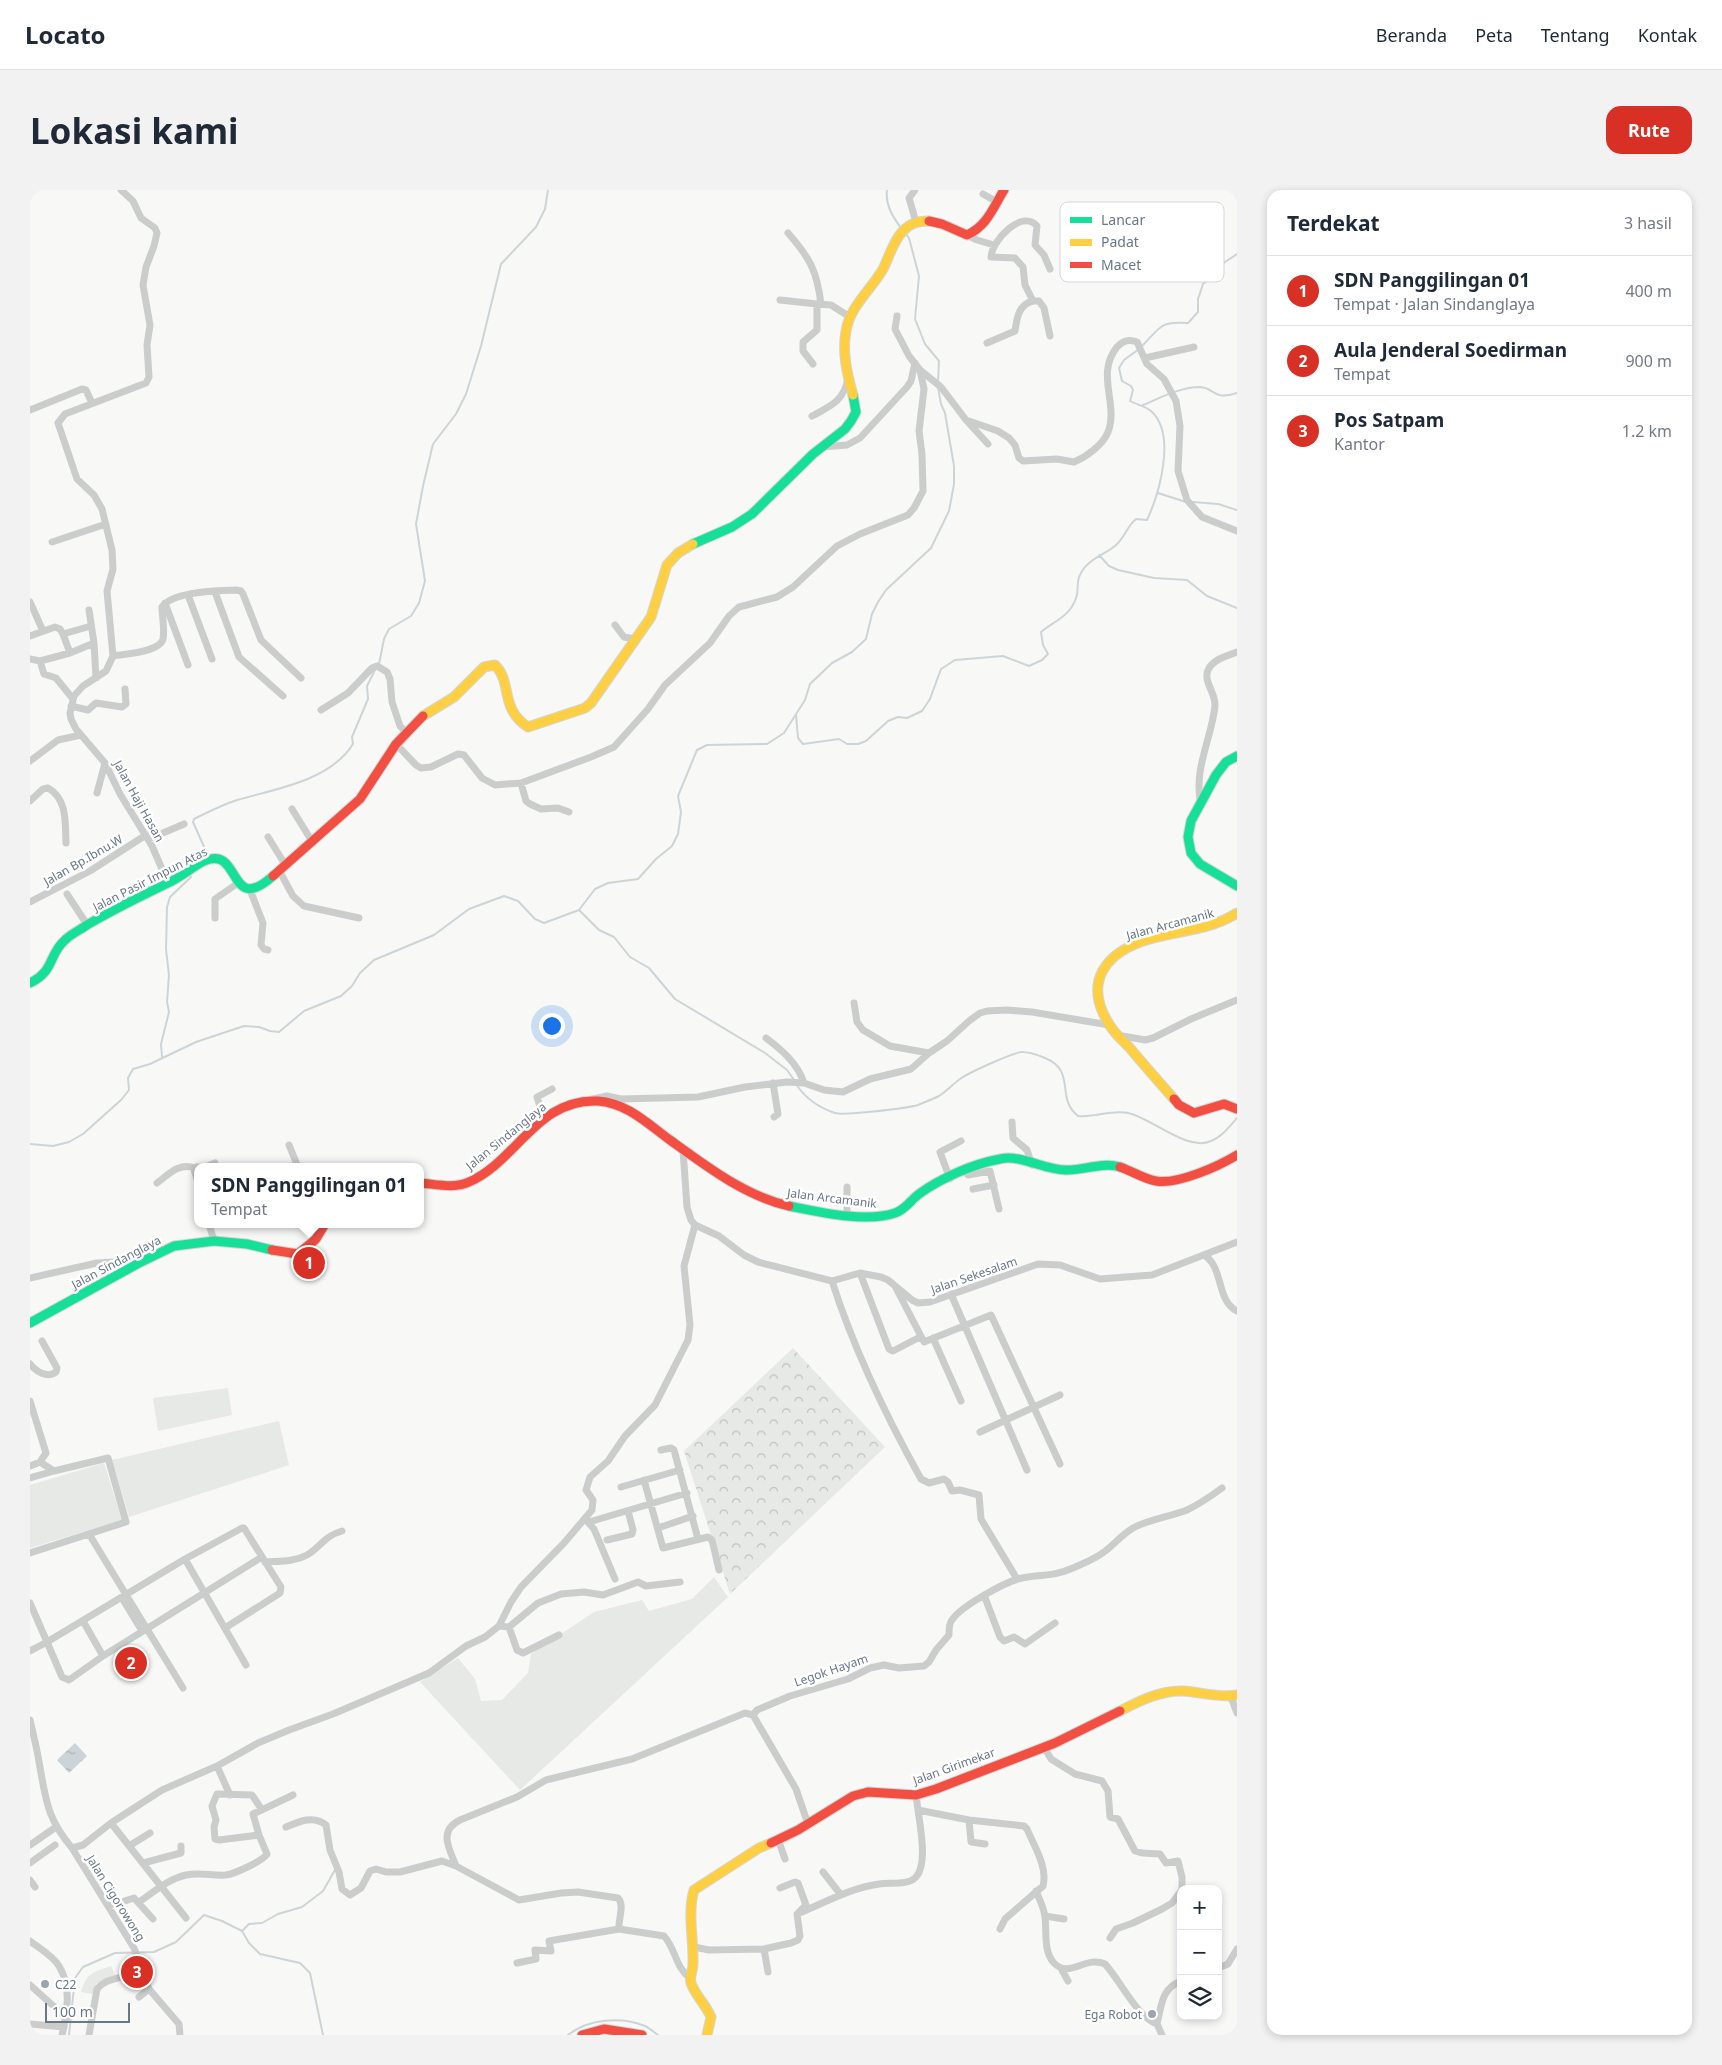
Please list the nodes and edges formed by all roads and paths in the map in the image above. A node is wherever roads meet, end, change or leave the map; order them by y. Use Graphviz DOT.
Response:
graph roads {
  1 [pos="121,190"];
  2 [pos="915,190"];
  3 [pos="1004,190"];
  4 [pos="983,194"];
  5 [pos="997,202"];
  6 [pos="912,225"];
  7 [pos="788,233"];
  8 [pos="966,235"];
  9 [pos="994,245"];
  10 [pos="1050,269"];
  11 [pos="780,300"];
  12 [pos="1033,301"];
  13 [pos="819,304"];
  14 [pos="850,316"];
  15 [pos="897,316"];
  16 [pos="1050,336"];
  17 [pos="987,342"];
  18 [pos="1194,347"];
  19 [pos="1145,358"];
  20 [pos="915,362"];
  21 [pos="812,364"];
  22 [pos="920,370"];
  23 [pos="848,378"];
  24 [pos="92,403"];
  25 [pos="30,410"];
  26 [pos="812,416"];
  27 [pos="966,420"];
  28 [pos="988,444"];
  29 [pos="822,447"];
  30 [pos="106,524"];
  31 [pos="1237,531"];
  32 [pos="52,542"];
  33 [pos="215,592"];
  34 [pos="188,595"];
  35 [pos="30,602"];
  36 [pos="165,603"];
  37 [pos="89,610"];
  38 [pos="615,625"];
  39 [pos="92,626"];
  40 [pos="43,631"];
  41 [pos="63,634"];
  42 [pos="30,636"];
  43 [pos="635,640"];
  44 [pos="94,643"];
  45 [pos="1237,652"];
  46 [pos="70,653"];
  47 [pos="113,656"];
  48 [pos="30,659"];
  49 [pos="212,659"];
  50 [pos="40,661"];
  51 [pos="188,665"];
  52 [pos="96,678"];
  53 [pos="301,678"];
  54 [pos="125,689"];
  55 [pos="283,696"];
  56 [pos="72,703"];
  57 [pos="321,710"];
  58 [pos="406,732"];
  59 [pos="81,735"];
  60 [pos="396,744"];
  61 [pos="1237,756"];
  62 [pos="30,761"];
  63 [pos="105,763"];
  64 [pos="521,783"];
  65 [pos="97,794"];
  66 [pos="30,801"];
  67 [pos="1201,805"];
  68 [pos="292,809"];
  69 [pos="568,812"];
  70 [pos="184,824"];
  71 [pos="147,837"];
  72 [pos="268,838"];
  73 [pos="66,843"];
  74 [pos="313,843"];
  75 [pos="283,869"];
  76 [pos="168,883"];
  77 [pos="238,883"];
  78 [pos="1237,886"];
  79 [pos="250,890"];
  80 [pos="67,894"];
  81 [pos="30,902"];
  82 [pos="1237,913"];
  83 [pos="215,918"];
  84 [pos="359,918"];
  85 [pos="88,926"];
  86 [pos="268,950"];
  87 [pos="30,983"];
  88 [pos="1237,1000"];
  89 [pos="854,1004"];
  90 [pos="1109,1025"];
  91 [pos="1116,1035"];
  92 [pos="766,1038"];
  93 [pos="929,1053"];
  94 [pos="772,1083"];
  95 [pos="804,1083"];
  96 [pos="552,1088"];
  97 [pos="584,1101"];
  98 [pos="1237,1109"];
  99 [pos="774,1118"];
  100 [pos="544,1119"];
  101 [pos="1012,1122"];
  102 [pos="961,1141"];
  103 [pos="288,1145"];
  104 [pos="683,1150"];
  105 [pos="1237,1155"];
  106 [pos="296,1163"];
  107 [pos="1032,1165"];
  108 [pos="194,1167"];
  109 [pos="965,1172"];
  110 [pos="950,1179"];
  111 [pos="156,1183"];
  112 [pos="424,1183"];
  113 [pos="994,1185"];
  114 [pos="847,1187"];
  115 [pos="973,1189"];
  116 [pos="999,1209"];
  117 [pos="847,1214"];
  118 [pos="695,1226"];
  119 [pos="210,1228"];
  120 [pos="320,1228"];
  121 [pos="214,1241"];
  122 [pos="1237,1242"];
  123 [pos="1204,1255"];
  124 [pos="139,1263"];
  125 [pos="860,1273"];
  126 [pos="30,1278"];
  127 [pos="832,1281"];
  128 [pos="895,1286"];
  129 [pos="951,1294"];
  130 [pos="1237,1311"];
  131 [pos="30,1323"];
  132 [pos="964,1326"];
  133 [pos="920,1337"];
  134 [pos="933,1338"];
  135 [pos="42,1341"];
  136 [pos="30,1364"];
  137 [pos="1060,1395"];
  138 [pos="30,1401"];
  139 [pos="961,1401"];
  140 [pos="1034,1407"];
  141 [pos="1006,1420"];
  142 [pos="980,1432"];
  143 [pos="661,1450"];
  144 [pos="40,1462"];
  145 [pos="1060,1464"];
  146 [pos="30,1466"];
  147 [pos="680,1470"];
  148 [pos="1027,1470"];
  149 [pos="54,1471"];
  150 [pos="30,1478"];
  151 [pos="644,1480"];
  152 [pos="621,1487"];
  153 [pos="1222,1488"];
  154 [pos="687,1493"];
  155 [pos="650,1504"];
  156 [pos="628,1511"];
  157 [pos="693,1516"];
  158 [pos="586,1521"];
  159 [pos="658,1528"];
  160 [pos="342,1531"];
  161 [pos="89,1534"];
  162 [pos="698,1539"];
  163 [pos="607,1540"];
  164 [pos="30,1553"];
  165 [pos="185,1559"];
  166 [pos="263,1559"];
  167 [pos="719,1570"];
  168 [pos="615,1579"];
  169 [pos="1017,1579"];
  170 [pos="680,1582"];
  171 [pos="205,1593"];
  172 [pos="984,1595"];
  173 [pos="124,1597"];
  174 [pos="30,1603"];
  175 [pos="83,1621"];
  176 [pos="1055,1622"];
  177 [pos="499,1626"];
  178 [pos="225,1628"];
  179 [pos="509,1628"];
  180 [pos="144,1630"];
  181 [pos="559,1635"];
  182 [pos="47,1642"];
  183 [pos="30,1652"];
  184 [pos="103,1656"];
  185 [pos="246,1665"];
  186 [pos="183,1688"];
  187 [pos="1234,1696"];
  188 [pos="1237,1713"];
  189 [pos="753,1715"];
  190 [pos="30,1720"];
  191 [pos="1044,1747"];
  192 [pos="32,1749"];
  193 [pos="216,1766"];
  194 [pos="230,1795"];
  195 [pos="293,1795"];
  196 [pos="916,1795"];
  197 [pos="262,1810"];
  198 [pos="918,1810"];
  199 [pos="969,1820"];
  200 [pos="111,1823"];
  201 [pos="808,1824"];
  202 [pos="56,1826"];
  203 [pos="286,1826"];
  204 [pos="150,1833"];
  205 [pos="259,1835"];
  206 [pos="778,1839"];
  207 [pos="985,1844"];
  208 [pos="30,1845"];
  209 [pos="55,1845"];
  210 [pos="129,1846"];
  211 [pos="181,1846"];
  212 [pos="72,1848"];
  213 [pos="785,1859"];
  214 [pos="30,1863"];
  215 [pos="143,1863"];
  216 [pos="456,1866"];
  217 [pos="823,1872"];
  218 [pos="30,1880"];
  219 [pos="1181,1885"];
  220 [pos="161,1886"];
  221 [pos="35,1887"];
  222 [pos="780,1888"];
  223 [pos="1036,1891"];
  224 [pos="841,1895"];
  225 [pos="1177,1896"];
  226 [pos="139,1902"];
  227 [pos="109,1906"];
  228 [pos="797,1914"];
  229 [pos="1045,1916"];
  230 [pos="186,1918"];
  231 [pos="154,1919"];
  232 [pos="1064,1919"];
  233 [pos="619,1929"];
  234 [pos="1000,1930"];
  235 [pos="1110,1938"];
  236 [pos="30,1941"];
  237 [pos="694,1947"];
  238 [pos="764,1949"];
  239 [pos="1237,1949"];
  240 [pos="139,1960"];
  241 [pos="517,1963"];
  242 [pos="1228,1964"];
  243 [pos="1237,1964"];
  244 [pos="1222,1966"];
  245 [pos="1062,1970"];
  246 [pos="768,1972"];
  247 [pos="690,1978"];
  248 [pos="1068,1982"];
  249 [pos="1177,1983"];
  250 [pos="30,1985"];
  251 [pos="149,1989"];
  252 [pos="139,1997"];
  253 [pos="67,2018"];
  254 [pos="30,2024"];
  255 [pos="1157,2024"];
  256 [pos="64,2027"];
  257 [pos="600,2032"];
  258 [pos="62,2035"];
  259 [pos="89,2035"];
  260 [pos="180,2035"];
  261 [pos="582,2035"];
  262 [pos="642,2035"];
  263 [pos="707,2035"];
  264 [pos="1162,2035"];
  1 -- 24 [label="street"];
  2 -- 6 [label="street"];
  3 -- 5 [label="street"];
  4 -- 5 [label="street"];
  5 -- 8 [label="street"];
  6 -- 8 [label="street"];
  6 -- 14 [label="street"];
  7 -- 13 [label="street"];
  8 -- 9 [label="street"];
  9 -- 10 [label="street"];
  9 -- 12 [label="street"];
  11 -- 13 [label="street"];
  12 -- 16 [label="street"];
  12 -- 17 [label="street"];
  13 -- 14 [label="street"];
  13 -- 21 [label="street"];
  14 -- 23 [label="street"];
  15 -- 20 [label="street"];
  18 -- 19 [label="street"];
  19 -- 27 [label="street"];
  19 -- 31 [label="street"];
  20 -- 22 [label="street"];
  20 -- 29 [label="street"];
  22 -- 27 [label="street"];
  22 -- 64 [label="street"];
  23 -- 26 [label="street"];
  23 -- 29 [label="street"];
  24 -- 25 [label="street"];
  24 -- 30 [label="street"];
  27 -- 28 [label="street"];
  29 -- 43 [label="street"];
  30 -- 32 [label="street"];
  30 -- 47 [label="street"];
  33 -- 34 [label="street"];
  33 -- 53 [label="street"];
  33 -- 55 [label="street"];
  34 -- 36 [label="street"];
  34 -- 49 [label="street"];
  35 -- 40 [label="street"];
  36 -- 47 [label="street"];
  36 -- 51 [label="street"];
  37 -- 39 [label="street"];
  38 -- 43 [label="street"];
  39 -- 41 [label="street"];
  39 -- 44 [label="street"];
  40 -- 41 [label="street"];
  40 -- 42 [label="street"];
  41 -- 46 [label="street"];
  43 -- 58 [label="street"];
  44 -- 46 [label="street"];
  44 -- 52 [label="street"];
  45 -- 67 [label="street"];
  46 -- 50 [label="street"];
  47 -- 52 [label="street"];
  48 -- 50 [label="street"];
  50 -- 56 [label="street"];
  52 -- 56 [label="street"];
  54 -- 56 [label="street"];
  56 -- 59 [label="street, Jalan Haji Hasan"];
  57 -- 58 [label="street"];
  58 -- 60 [label="street"];
  59 -- 62 [label="street"];
  59 -- 63 [label="street, Jalan Haji Hasan"];
  60 -- 64 [label="street"];
  60 -- 74 [label="street"];
  61 -- 67 [label="street"];
  63 -- 65 [label="street"];
  63 -- 71 [label="street, Jalan Haji Hasan"];
  64 -- 69 [label="street"];
  66 -- 73 [label="street"];
  67 -- 78 [label="street"];
  68 -- 74 [label="street"];
  70 -- 71 [label="street, Jalan Bp.Ibnu.W"];
  71 -- 76 [label="street, Jalan Haji Hasan"];
  71 -- 81 [label="street, Jalan Bp.Ibnu.W"];
  72 -- 75 [label="street"];
  74 -- 75 [label="street"];
  75 -- 79 [label="street"];
  75 -- 84 [label="street"];
  76 -- 77 [label="street, Jalan Pasir Impun Atas"];
  76 -- 85 [label="street, Jalan Pasir Impun Atas"];
  77 -- 79 [label="street, Jalan Pasir Impun Atas"];
  77 -- 83 [label="street"];
  79 -- 86 [label="street"];
  80 -- 85 [label="street"];
  82 -- 90 [label="street, Jalan Arcamanik"];
  85 -- 87 [label="street, Jalan Pasir Impun Atas"];
  88 -- 91 [label="street"];
  89 -- 93 [label="street"];
  90 -- 91 [label="street, Jalan Arcamanik"];
  90 -- 93 [label="street"];
  91 -- 98 [label="street, Jalan Arcamanik"];
  92 -- 95 [label="street"];
  93 -- 95 [label="street"];
  94 -- 95 [label="street"];
  94 -- 97 [label="street"];
  94 -- 99 [label="street"];
  96 -- 100 [label="street"];
  97 -- 100 [label="street, Jalan Sindanglaya"];
  97 -- 104 [label="street, Jalan Sindanglaya"];
  100 -- 112 [label="street, Jalan Sindanglaya"];
  101 -- 107 [label="street"];
  102 -- 110 [label="street"];
  103 -- 106 [label="street"];
  104 -- 117 [label="street, Jalan Arcamanik"];
  104 -- 118 [label="street"];
  105 -- 107 [label="street, Jalan Arcamanik"];
  107 -- 109 [label="street, Jalan Arcamanik"];
  108 -- 111 [label="street"];
  109 -- 110 [label="street, Jalan Arcamanik"];
  109 -- 113 [label="street"];
  110 -- 117 [label="street, Jalan Arcamanik"];
  113 -- 115 [label="street"];
  113 -- 116 [label="street"];
  114 -- 117 [label="street"];
  118 -- 127 [label="street"];
  118 -- 158 [label="street"];
  119 -- 121 [label="street"];
  120 -- 121 [label="street, Jalan Sindanglaya"];
  121 -- 124 [label="street, Jalan Sindanglaya"];
  122 -- 123 [label="street, Jalan Sekesalam"];
  123 -- 129 [label="street, Jalan Sekesalam"];
  123 -- 130 [label="street"];
  124 -- 126 [label="street"];
  124 -- 131 [label="street, Jalan Sindanglaya"];
  125 -- 127 [label="street"];
  125 -- 128 [label="street, Jalan Sekesalam"];
  125 -- 133 [label="street"];
  127 -- 169 [label="street"];
  128 -- 129 [label="street, Jalan Sekesalam"];
  128 -- 133 [label="street"];
  129 -- 132 [label="street"];
  132 -- 134 [label="street"];
  132 -- 140 [label="street"];
  132 -- 141 [label="street"];
  133 -- 134 [label="street"];
  134 -- 139 [label="street"];
  135 -- 136 [label="street"];
  137 -- 140 [label="street"];
  138 -- 144 [label="street"];
  140 -- 141 [label="street"];
  140 -- 145 [label="street"];
  141 -- 142 [label="street"];
  141 -- 148 [label="street"];
  143 -- 147 [label="street"];
  144 -- 146 [label="street"];
  144 -- 149 [label="street"];
  147 -- 151 [label="street"];
  147 -- 154 [label="street"];
  149 -- 150 [label="street"];
  149 -- 161 [label="street"];
  151 -- 152 [label="street"];
  151 -- 155 [label="street"];
  153 -- 169 [label="street, Legok Hayam"];
  154 -- 155 [label="street"];
  154 -- 157 [label="street"];
  155 -- 156 [label="street"];
  155 -- 159 [label="street"];
  156 -- 158 [label="street"];
  156 -- 163 [label="street"];
  157 -- 159 [label="street"];
  157 -- 162 [label="street"];
  158 -- 168 [label="street"];
  158 -- 177 [label="street"];
  159 -- 162 [label="street"];
  160 -- 166 [label="street"];
  161 -- 164 [label="street"];
  161 -- 173 [label="street"];
  162 -- 167 [label="street"];
  165 -- 166 [label="street"];
  165 -- 171 [label="street"];
  165 -- 173 [label="street"];
  166 -- 171 [label="street"];
  166 -- 178 [label="street"];
  169 -- 172 [label="street, Legok Hayam"];
  170 -- 179 [label="street"];
  171 -- 178 [label="street"];
  171 -- 180 [label="street"];
  172 -- 176 [label="street"];
  172 -- 189 [label="street, Legok Hayam"];
  173 -- 175 [label="street"];
  173 -- 180 [label="street"];
  174 -- 182 [label="street"];
  175 -- 182 [label="street"];
  175 -- 184 [label="street"];
  177 -- 179 [label="street"];
  177 -- 193 [label="street"];
  178 -- 185 [label="street"];
  179 -- 181 [label="street"];
  180 -- 184 [label="street"];
  180 -- 186 [label="street"];
  182 -- 183 [label="street"];
  182 -- 184 [label="street"];
  187 -- 188 [label="street"];
  187 -- 191 [label="street, Jalan Girimekar"];
  189 -- 201 [label="street"];
  189 -- 216 [label="street, Legok Hayam"];
  190 -- 192 [label="street, Jalan Cigorowong"];
  191 -- 196 [label="street, Jalan Girimekar"];
  191 -- 219 [label="street"];
  192 -- 202 [label="street, Jalan Cigorowong"];
  193 -- 194 [label="street"];
  193 -- 200 [label="street"];
  194 -- 197 [label="street"];
  194 -- 205 [label="street"];
  195 -- 197 [label="street"];
  196 -- 198 [label="street"];
  196 -- 201 [label="street, Jalan Girimekar"];
  197 -- 205 [label="street"];
  198 -- 199 [label="street"];
  198 -- 224 [label="street"];
  199 -- 207 [label="street"];
  199 -- 223 [label="street"];
  200 -- 210 [label="street"];
  200 -- 212 [label="street"];
  201 -- 206 [label="street, Jalan Girimekar"];
  202 -- 208 [label="street"];
  202 -- 212 [label="street, Jalan Cigorowong"];
  203 -- 216 [label="street"];
  204 -- 210 [label="street"];
  205 -- 220 [label="street"];
  206 -- 213 [label="street"];
  206 -- 237 [label="street, Jalan Girimekar"];
  209 -- 214 [label="street"];
  210 -- 215 [label="street"];
  211 -- 215 [label="street"];
  212 -- 227 [label="street, Jalan Cigorowong"];
  215 -- 220 [label="street"];
  216 -- 233 [label="street"];
  217 -- 224 [label="street"];
  218 -- 221 [label="street"];
  220 -- 226 [label="street"];
  220 -- 230 [label="street"];
  222 -- 228 [label="street"];
  223 -- 229 [label="street"];
  223 -- 234 [label="street"];
  224 -- 228 [label="street"];
  225 -- 235 [label="street"];
  226 -- 227 [label="street"];
  226 -- 231 [label="street"];
  227 -- 240 [label="street, Jalan Cigorowong"];
  228 -- 238 [label="street"];
  229 -- 232 [label="street"];
  229 -- 245 [label="street"];
  233 -- 241 [label="street"];
  233 -- 247 [label="street"];
  236 -- 253 [label="street"];
  237 -- 238 [label="street"];
  237 -- 247 [label="street, Jalan Girimekar"];
  238 -- 246 [label="street"];
  239 -- 242 [label="street"];
  240 -- 251 [label="street, Jalan Cigorowong"];
  240 -- 259 [label="street"];
  242 -- 243 [label="street"];
  242 -- 244 [label="street"];
  245 -- 248 [label="street"];
  245 -- 255 [label="street"];
  247 -- 263 [label="street"];
  249 -- 255 [label="street"];
  250 -- 253 [label="street"];
  251 -- 252 [label="street"];
  251 -- 260 [label="street, Jalan Cigorowong"];
  253 -- 256 [label="street"];
  254 -- 256 [label="street"];
  255 -- 264 [label="street"];
  256 -- 258 [label="street"];
  257 -- 261 [label="street"];
  257 -- 262 [label="street"];
}
